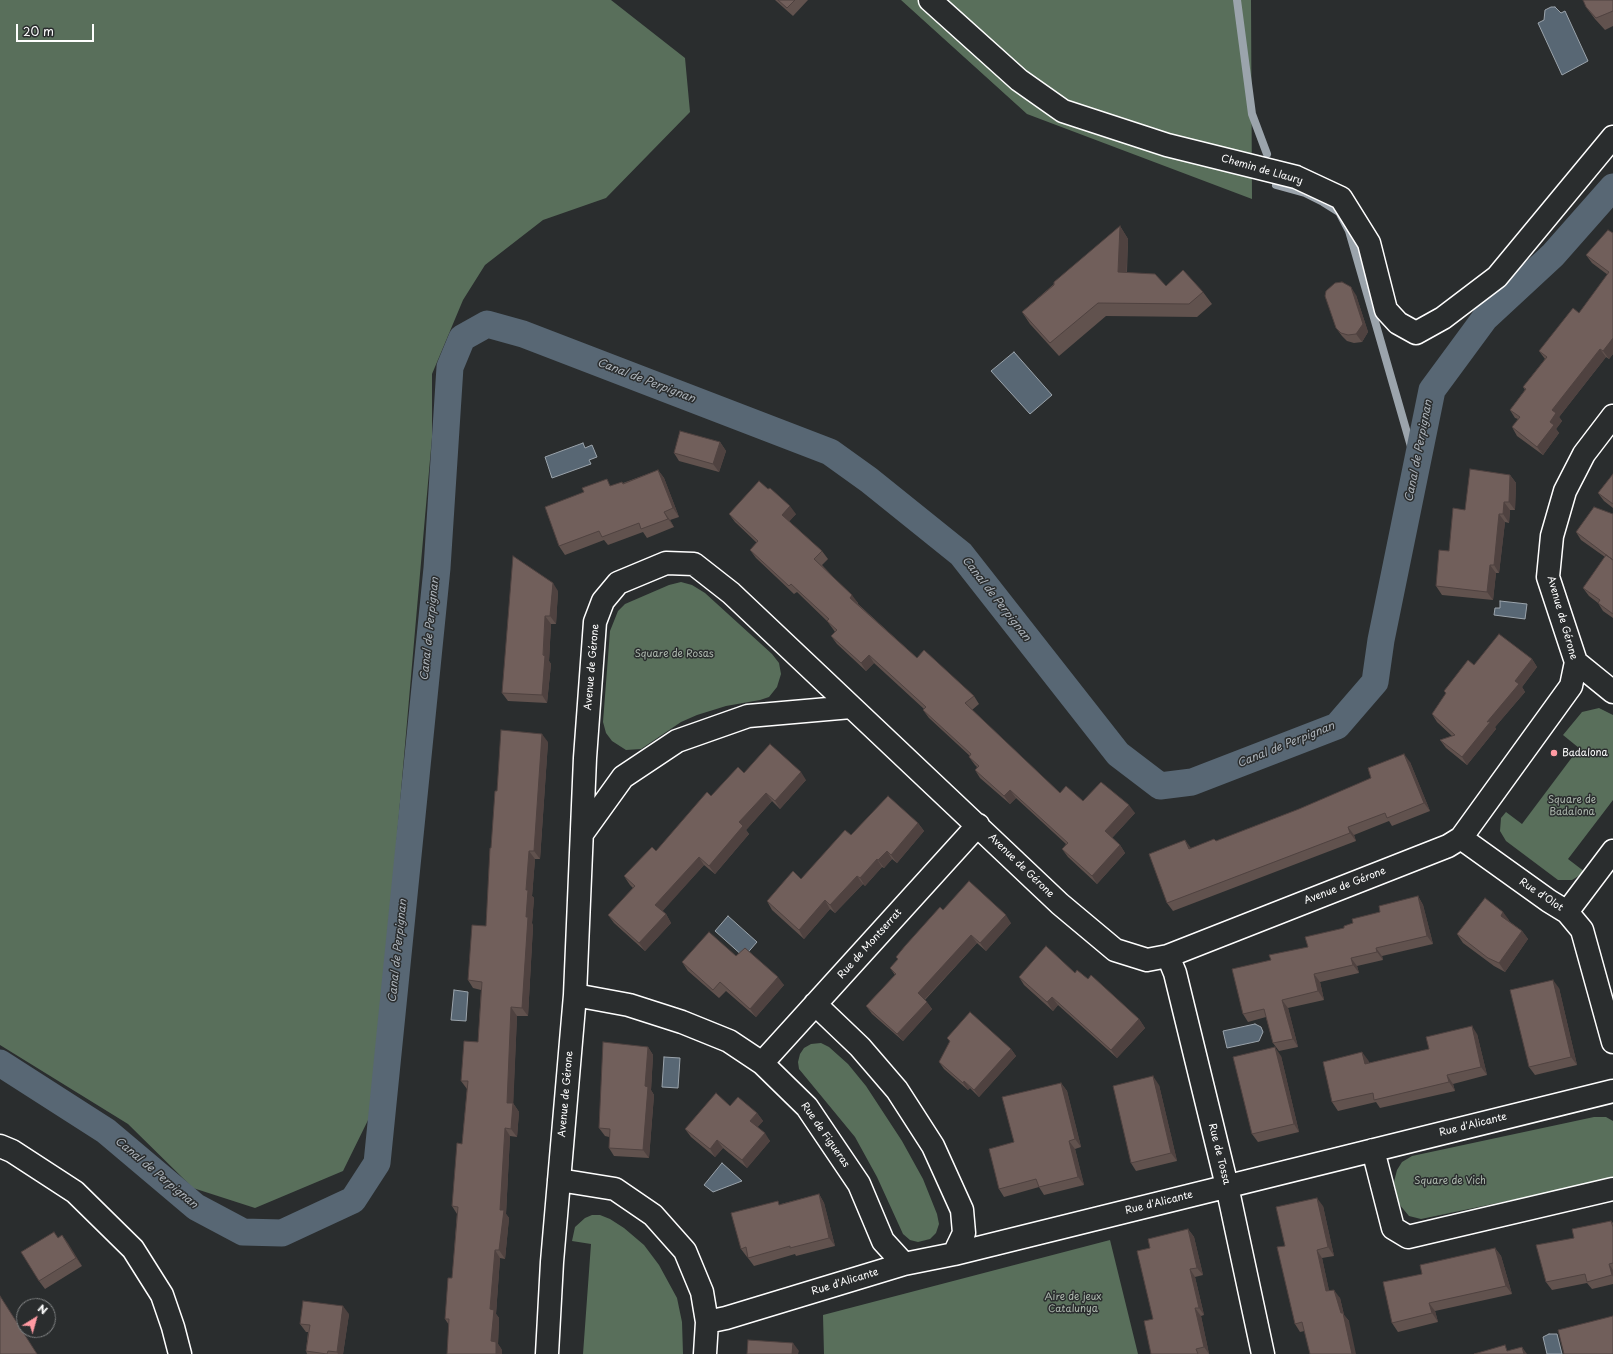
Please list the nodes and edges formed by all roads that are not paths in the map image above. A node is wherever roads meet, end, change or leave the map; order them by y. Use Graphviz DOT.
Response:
graph roads {
  1 [pos="930,0"];
  2 [pos="1613,137"];
  3 [pos="1613,416"];
  4 [pos="1576,662"];
  5 [pos="1613,692"];
  6 [pos="851,707"];
  7 [pos="978,825"];
  8 [pos="582,834"];
  9 [pos="1461,838"];
  10 [pos="1613,851"];
  11 [pos="1567,912"];
  12 [pos="1168,956"];
  13 [pos="575,995"];
  14 [pos="815,1004"];
  15 [pos="1613,1042"];
  16 [pos="762,1063"];
  17 [pos="1613,1091"];
  18 [pos="0,1146"];
  19 [pos="1372,1150"];
  20 [pos="559,1180"];
  21 [pos="1227,1186"];
  22 [pos="1613,1189"];
  23 [pos="954,1254"];
  24 [pos="904,1264"];
  25 [pos="706,1322"];
  26 [pos="180,1354"];
  27 [pos="547,1354"];
  28 [pos="705,1354"];
  29 [pos="1263,1354"];
  1 -- 2 [label="street, Chemin de Llaury"];
  3 -- 4 [label="street, Avenue de Gérone"];
  4 -- 5 [label="street"];
  4 -- 9 [label="street, Avenue de Gérone"];
  6 -- 7 [label="street, Avenue de Gérone"];
  6 -- 8 [label="street"];
  6 -- 8 [label="street, Avenue de Gérone"];
  7 -- 12 [label="street, Avenue de Gérone"];
  7 -- 14 [label="street, Rue de Montserrat"];
  8 -- 13 [label="street, Avenue de Gérone"];
  9 -- 11 [label="street, Rue d'Olot"];
  9 -- 12 [label="street, Avenue de Gérone"];
  10 -- 11 [label="street"];
  11 -- 15 [label="street, Rue d'Olot"];
  12 -- 21 [label="street, Rue de Tossa"];
  13 -- 16 [label="street, Rue de Figueras"];
  13 -- 20 [label="street, Avenue de Gérone"];
  14 -- 16 [label="street, Rue de Montserrat"];
  14 -- 23 [label="street"];
  16 -- 24 [label="street, Rue de Figueras"];
  17 -- 19 [label="street, Rue d'Alicante"];
  18 -- 26 [label="street"];
  19 -- 21 [label="street, Rue d'Alicante"];
  19 -- 22 [label="street"];
  20 -- 25 [label="street"];
  20 -- 27 [label="street, Avenue de Gérone"];
  21 -- 23 [label="street, Rue d'Alicante"];
  21 -- 29 [label="street, Rue de Tossa"];
  23 -- 24 [label="street, Rue d'Alicante"];
  24 -- 25 [label="street, Rue d'Alicante"];
  25 -- 28 [label="street"];
}
